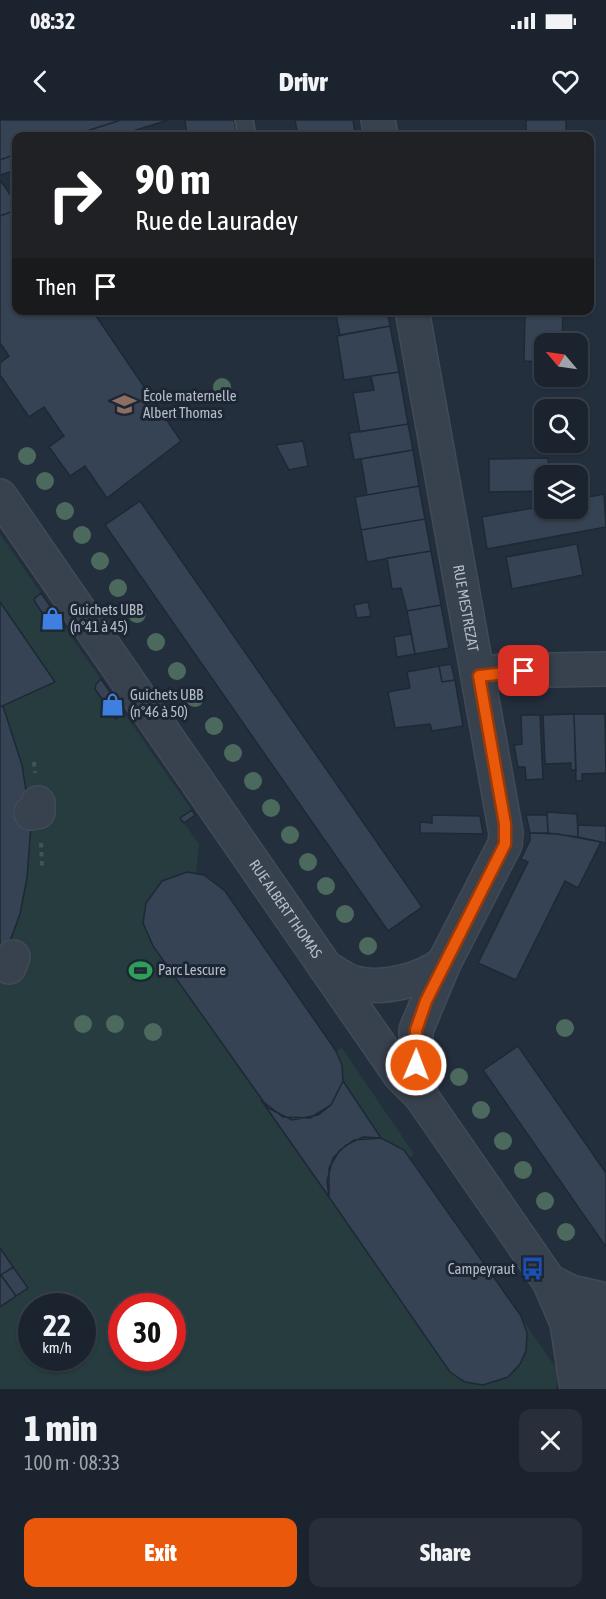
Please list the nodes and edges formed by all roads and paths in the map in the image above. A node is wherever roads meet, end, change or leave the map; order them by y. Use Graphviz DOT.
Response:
graph roads {
  1 [pos="413,315"];
  2 [pos="0,496"];
  3 [pos="606,669"];
  4 [pos="479,676"];
  5 [pos="444,963"];
  6 [pos="325,967"];
  7 [pos="421,1096"];
  8 [pos="549,1281"];
  9 [pos="599,1299"];
  10 [pos="577,1389"];
  11 [pos="591,1389"];
  1 -- 4 [label="street, RUE MESTREZAT"];
  2 -- 6 [label="street, RUE ALBERT THOMAS"];
  3 -- 4 [label="street"];
  4 -- 5 [label="street, RUE MESTREZAT"];
  5 -- 6 [label="street"];
  5 -- 7 [label="street, RUE MESTREZAT"];
  6 -- 7 [label="street, RUE ALBERT THOMAS"];
  7 -- 8 [label="street, RUE ALBERT THOMAS"];
  8 -- 9 [label="street"];
  8 -- 10 [label="street, RUE ALBERT THOMAS"];
  9 -- 11 [label="street"];
}
